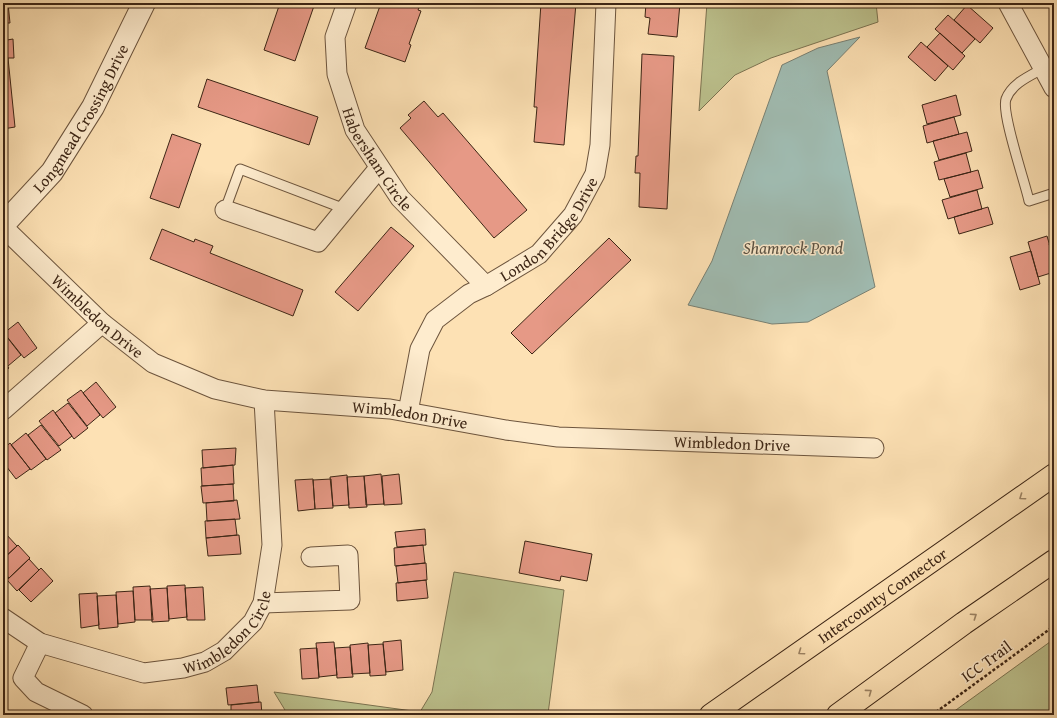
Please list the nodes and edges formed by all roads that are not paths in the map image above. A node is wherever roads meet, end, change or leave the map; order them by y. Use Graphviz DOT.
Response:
graph roads {
  1 [pos="144,3"];
  2 [pos="347,3"];
  3 [pos="606,3"];
  4 [pos="1008,3"];
  5 [pos="1044,68"];
  6 [pos="1054,88"];
  7 [pos="379,168"];
  8 [pos="1054,193"];
  9 [pos="344,209"];
  10 [pos="225,210"];
  11 [pos="3,226"];
  12 [pos="486,286"];
  13 [pos="102,323"];
  14 [pos="264,400"];
  15 [pos="3,410"];
  16 [pos="408,412"];
  17 [pos="874,448"];
  18 [pos="1054,475"];
  19 [pos="311,557"];
  20 [pos="1054,561"];
  21 [pos="262,603"];
  22 [pos="3,618"];
  23 [pos="40,643"];
  24 [pos="83,715"];
  25 [pos="711,715"];
  26 [pos="838,715"];
  1 -- 11 [label="street, Longmead Crossing Drive"];
  2 -- 7 [label="street, Habersham Circle"];
  3 -- 12 [label="street, London Bridge Drive"];
  4 -- 5 [label="street"];
  5 -- 6 [label="street"];
  5 -- 8 [label="lane"];
  7 -- 9 [label="street"];
  7 -- 12 [label="street, Habersham Circle"];
  9 -- 10 [label="street"];
  9 -- 10 [label="lane"];
  11 -- 13 [label="street, Wimbledon Drive"];
  12 -- 16 [label="street, London Bridge Drive"];
  13 -- 14 [label="street, Wimbledon Drive"];
  13 -- 15 [label="street"];
  14 -- 16 [label="street, Wimbledon Drive"];
  14 -- 21 [label="street, Wimbledon Circle"];
  16 -- 17 [label="street, Wimbledon Drive"];
  18 -- 25 [label="highway, Intercounty Connector, one-way"];
  19 -- 21 [label="street"];
  26 -- 20 [label="highway, one-way"];
  21 -- 23 [label="street, Wimbledon Circle"];
  22 -- 23 [label="street, Wimbledon Circle"];
  23 -- 24 [label="street"];
}
